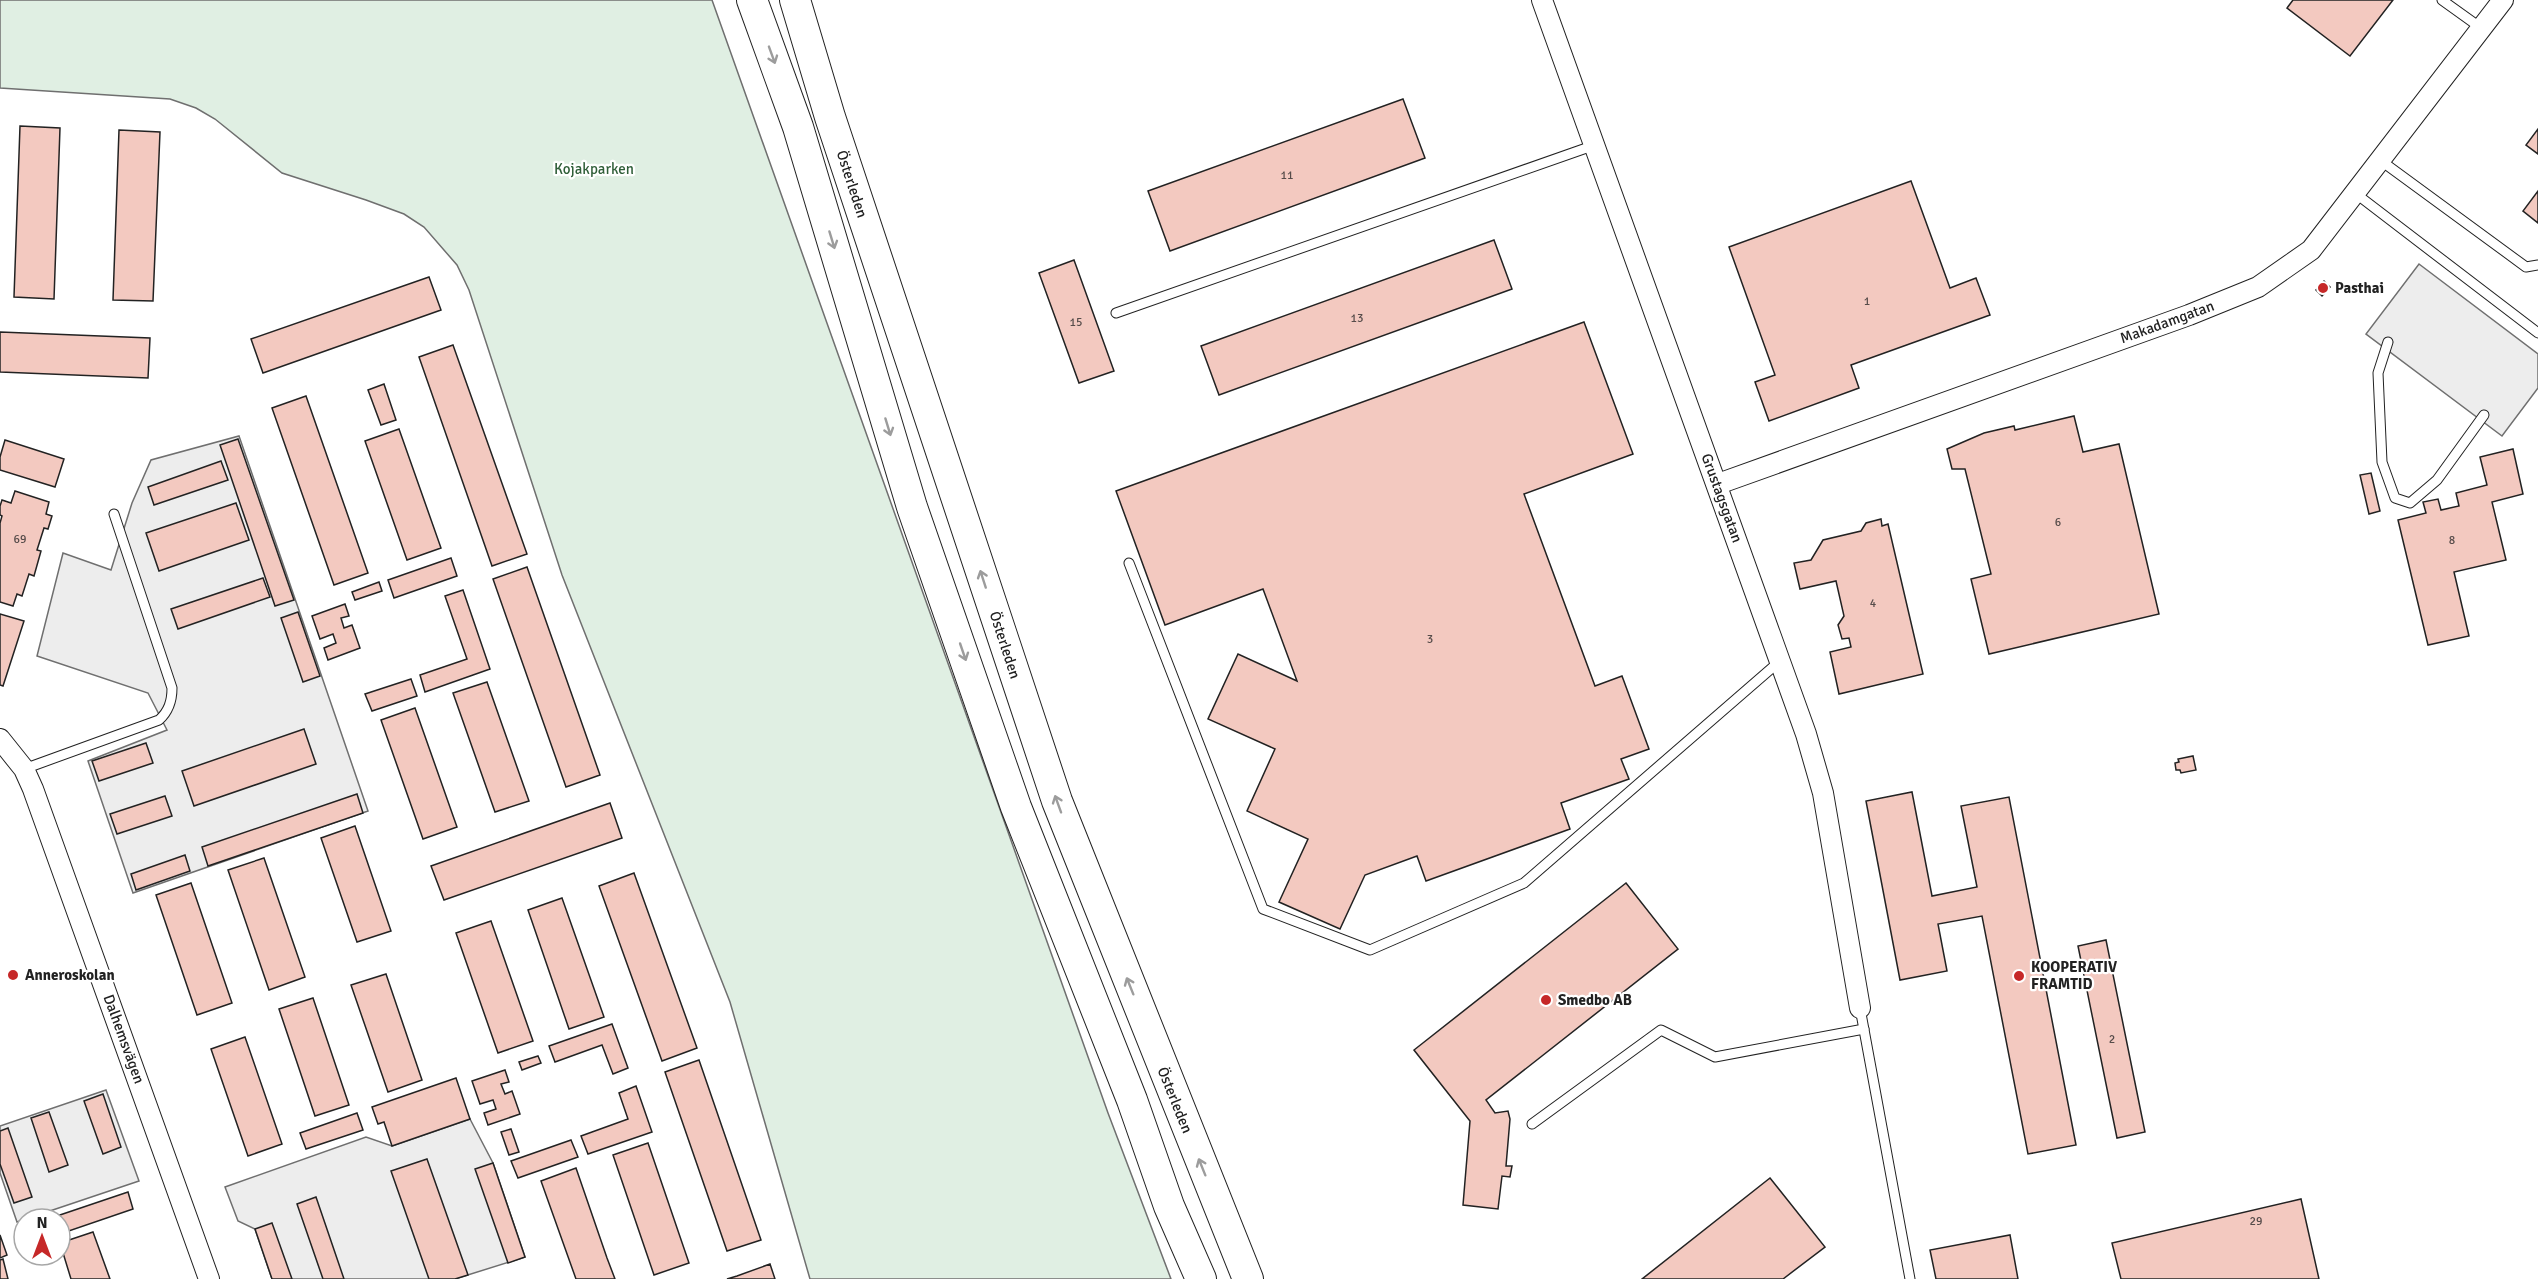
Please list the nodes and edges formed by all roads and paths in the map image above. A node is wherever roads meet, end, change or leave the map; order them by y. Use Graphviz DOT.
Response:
graph roads {
  1 [pos="752,0"];
  2 [pos="795,0"];
  3 [pos="1542,0"];
  4 [pos="2442,0"];
  5 [pos="2503,0"];
  6 [pos="2481,28"];
  7 [pos="1594,145"];
  8 [pos="2380,160"];
  9 [pos="2355,194"];
  10 [pos="2538,265"];
  11 [pos="1116,314"];
  12 [pos="2538,333"];
  13 [pos="2388,342"];
  14 [pos="2484,415"];
  15 [pos="1718,484"];
  16 [pos="114,514"];
  17 [pos="1129,563"];
  18 [pos="1780,661"];
  19 [pos="0,739"];
  20 [pos="24,769"];
  21 [pos="1860,1008"];
  22 [pos="1864,1029"];
  23 [pos="1532,1124"];
  24 [pos="1169,1206"];
  25 [pos="1218,1209"];
  26 [pos="209,1279"];
  27 [pos="1192,1279"];
  28 [pos="1201,1279"];
  29 [pos="1248,1279"];
  30 [pos="1258,1279"];
  31 [pos="1910,1279"];
  1 -- 24 [label="main road, one-way"];
  25 -- 2 [label="main road, Österleden, one-way"];
  3 -- 7 [label="street, Grustagsgatan"];
  4 -- 6 [label="lane"];
  5 -- 6 [label="street, Makadamgatan"];
  6 -- 8 [label="street, Makadamgatan"];
  7 -- 11 [label="lane"];
  7 -- 15 [label="street, Grustagsgatan"];
  8 -- 9 [label="street, Makadamgatan"];
  8 -- 10 [label="lane"];
  9 -- 12 [label="lane"];
  9 -- 15 [label="street, Makadamgatan"];
  13 -- 14 [label="lane"];
  15 -- 18 [label="street, Grustagsgatan"];
  16 -- 20 [label="lane"];
  17 -- 18 [label="lane"];
  18 -- 21 [label="street, Grustagsgatan"];
  19 -- 20 [label="street, Dalhemsvägen"];
  20 -- 26 [label="street, Dalhemsvägen"];
  21 -- 22 [label="lane"];
  22 -- 23 [label="lane"];
  22 -- 31 [label="lane"];
  24 -- 27 [label="main road"];
  24 -- 28 [label="main road"];
  25 -- 29 [label="main road, Österleden"];
  25 -- 30 [label="main road"];
}
